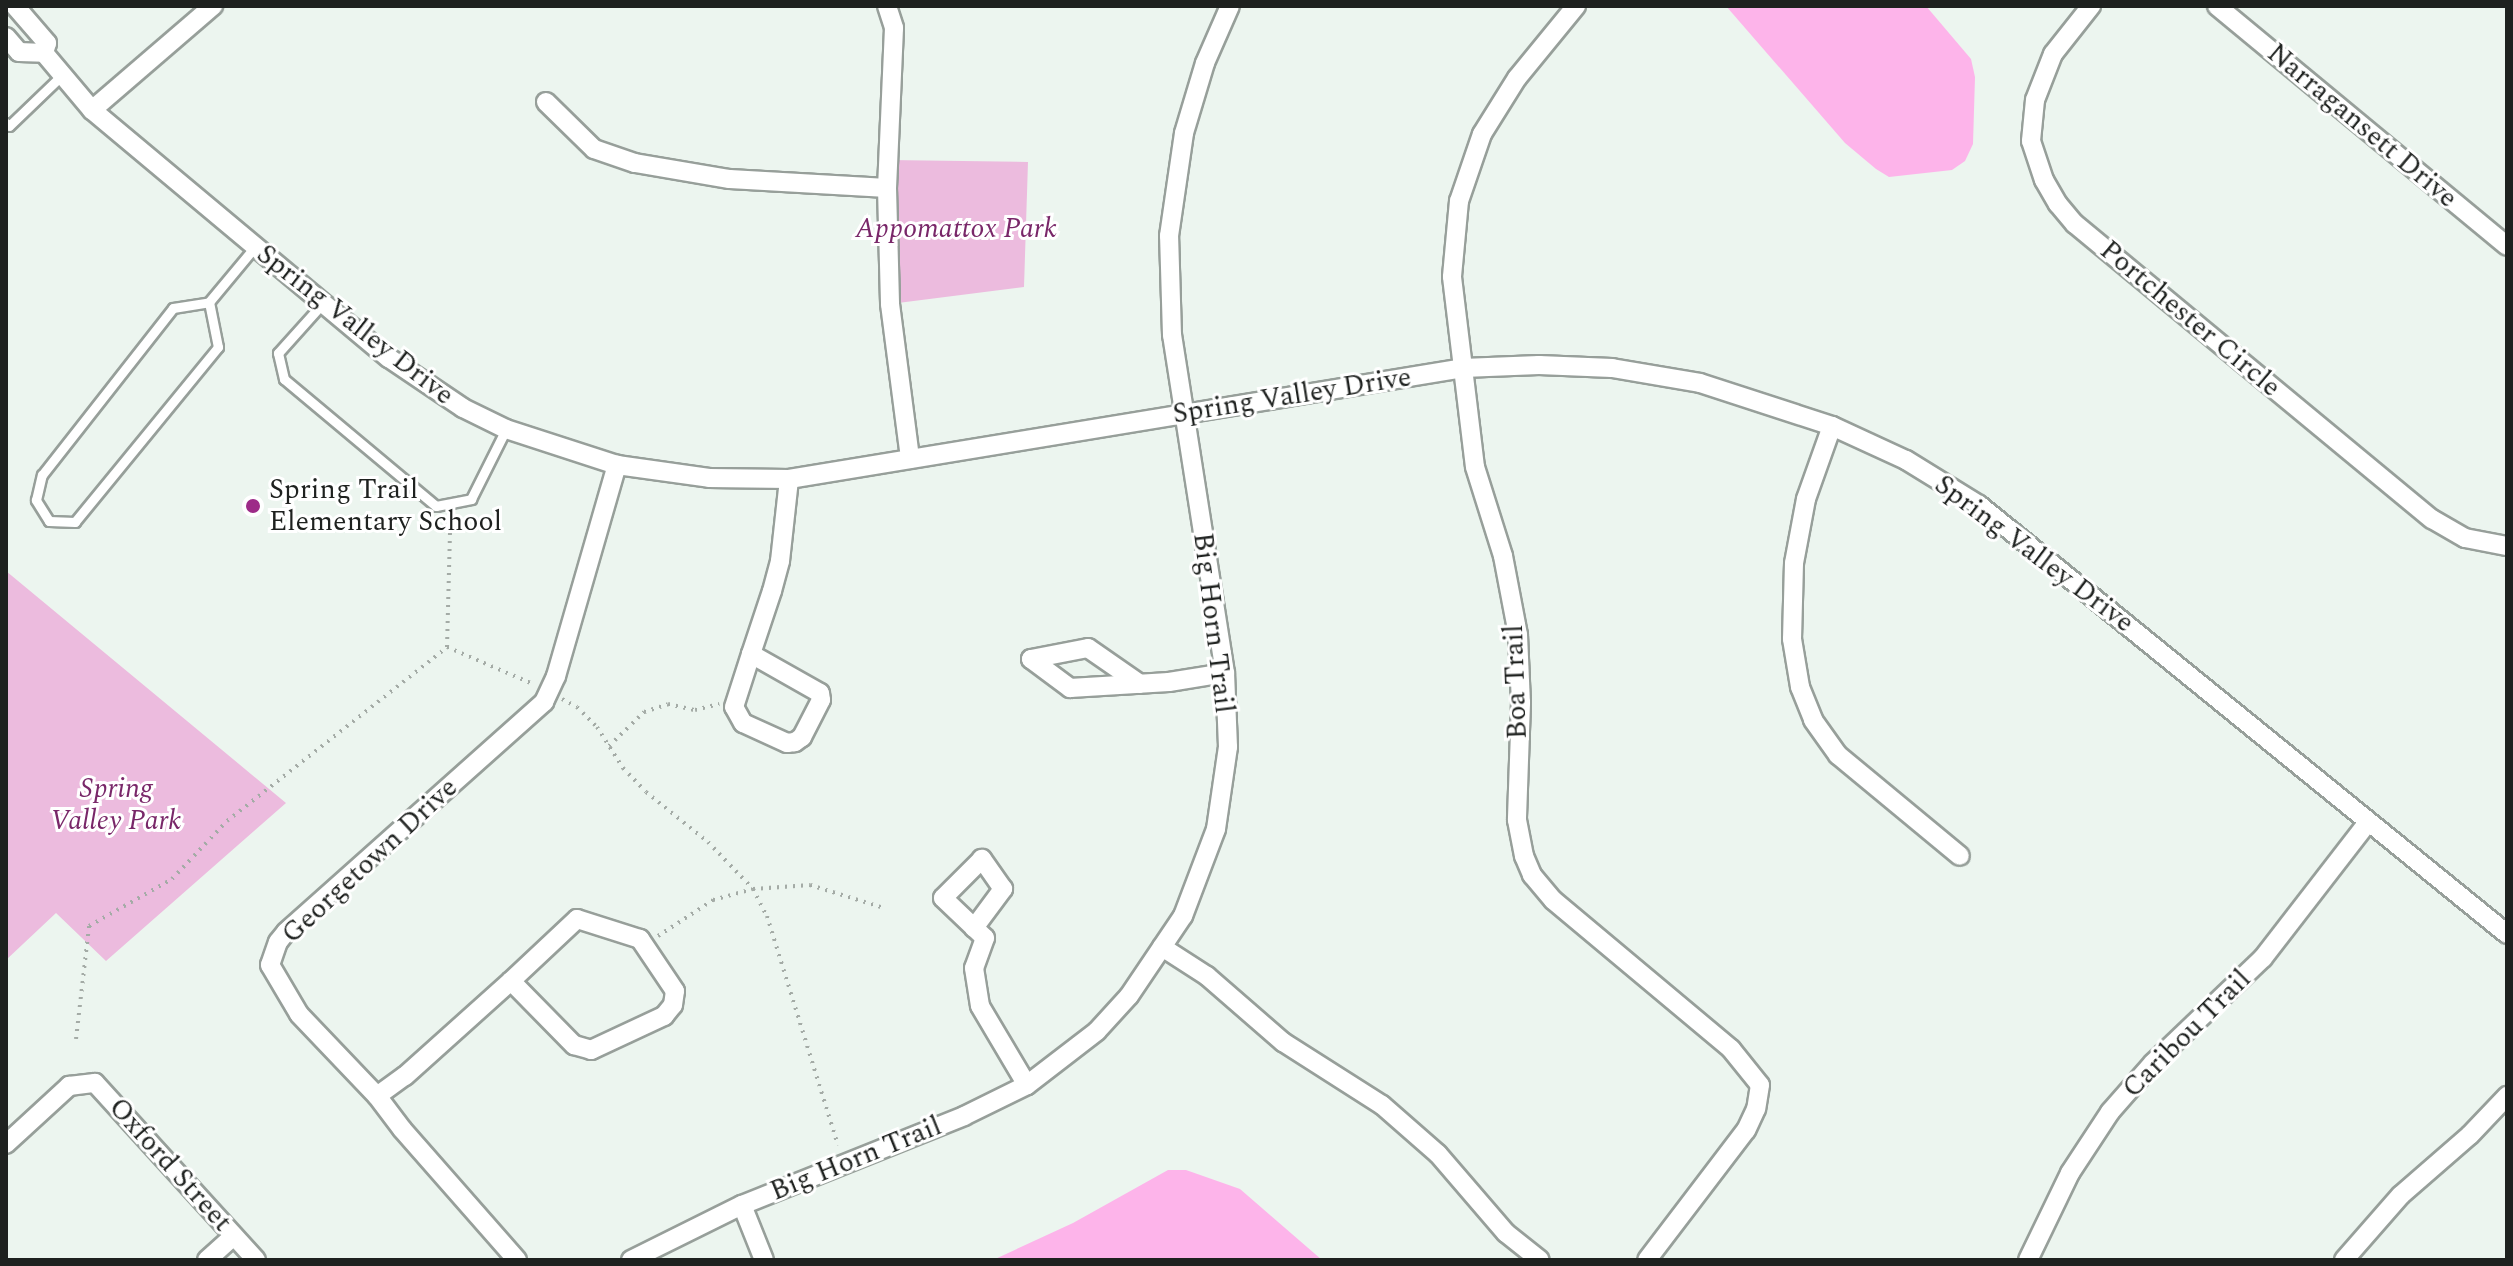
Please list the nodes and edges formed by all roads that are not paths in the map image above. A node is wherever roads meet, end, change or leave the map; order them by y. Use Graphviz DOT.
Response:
graph roads {
  1 [pos="15,6"];
  2 [pos="213,6"];
  3 [pos="887,6"];
  4 [pos="1230,6"];
  5 [pos="1576,6"];
  6 [pos="2091,6"];
  7 [pos="2217,6"];
  8 [pos="6,37"];
  9 [pos="44,53"];
  10 [pos="62,75"];
  11 [pos="546,102"];
  12 [pos="92,110"];
  13 [pos="7,126"];
  14 [pos="887,188"];
  15 [pos="2507,246"];
  16 [pos="254,248"];
  17 [pos="209,302"];
  18 [pos="322,304"];
  19 [pos="1463,368"];
  20 [pos="1183,414"];
  21 [pos="1832,426"];
  22 [pos="506,429"];
  23 [pos="910,459"];
  24 [pos="617,465"];
  25 [pos="789,479"];
  26 [pos="2507,546"];
  27 [pos="751,654"];
  28 [pos="1225,673"];
  29 [pos="1140,684"];
  30 [pos="2368,822"];
  31 [pos="1960,856"];
  32 [pos="974,928"];
  33 [pos="2507,934"];
  34 [pos="1162,947"];
  35 [pos="511,981"];
  36 [pos="1027,1085"];
  37 [pos="377,1096"];
  38 [pos="2507,1096"];
  39 [pos="6,1144"];
  40 [pos="742,1205"];
  41 [pos="234,1236"];
  42 [pos="207,1260"];
  43 [pos="256,1260"];
  44 [pos="517,1260"];
  45 [pos="631,1260"];
  46 [pos="764,1260"];
  47 [pos="1540,1260"];
  48 [pos="1647,1260"];
  49 [pos="2028,1260"];
  50 [pos="2344,1260"];
  1 -- 9 [label="street, Spring Valley Drive"];
  2 -- 12 [label="street"];
  3 -- 14 [label="street"];
  4 -- 20 [label="street, Big Horn Trail"];
  5 -- 19 [label="street, Boa Trail"];
  6 -- 26 [label="street, Portchester Circle"];
  7 -- 15 [label="street, Narragansett Drive"];
  8 -- 9 [label="street"];
  9 -- 10 [label="street, Spring Valley Drive"];
  10 -- 12 [label="street, Spring Valley Drive"];
  10 -- 13 [label="lane"];
  11 -- 14 [label="street"];
  12 -- 16 [label="street, Spring Valley Drive"];
  14 -- 23 [label="street"];
  16 -- 17 [label="lane"];
  16 -- 18 [label="street, Spring Valley Drive"];
  17 -- 17 [label="lane"];
  18 -- 22 [label="street, Spring Valley Drive"];
  18 -- 22 [label="lane"];
  19 -- 20 [label="street, Spring Valley Drive"];
  19 -- 21 [label="street, Spring Valley Drive"];
  19 -- 48 [label="street, Boa Trail"];
  20 -- 23 [label="street, Spring Valley Drive"];
  20 -- 28 [label="street, Big Horn Trail"];
  21 -- 30 [label="street, Spring Valley Drive"];
  21 -- 31 [label="street"];
  22 -- 24 [label="street, Spring Valley Drive"];
  23 -- 25 [label="street, Spring Valley Drive"];
  24 -- 25 [label="street, Spring Valley Drive"];
  24 -- 37 [label="street, Georgetown Drive"];
  25 -- 27 [label="street"];
  27 -- 27 [label="street"];
  28 -- 29 [label="street"];
  28 -- 34 [label="street, Big Horn Trail"];
  29 -- 29 [label="street"];
  30 -- 33 [label="street, Spring Valley Drive"];
  30 -- 49 [label="street, Caribou Trail"];
  32 -- 36 [label="street"];
  34 -- 36 [label="street, Big Horn Trail"];
  34 -- 47 [label="street"];
  35 -- 35 [label="street"];
  35 -- 37 [label="street"];
  36 -- 40 [label="street, Big Horn Trail"];
  37 -- 44 [label="street, Georgetown Drive"];
  38 -- 50 [label="street"];
  39 -- 41 [label="street, Oxford Street"];
  40 -- 45 [label="street, Big Horn Trail"];
  40 -- 46 [label="street"];
  41 -- 42 [label="street"];
  41 -- 43 [label="street, Oxford Street"];
}
